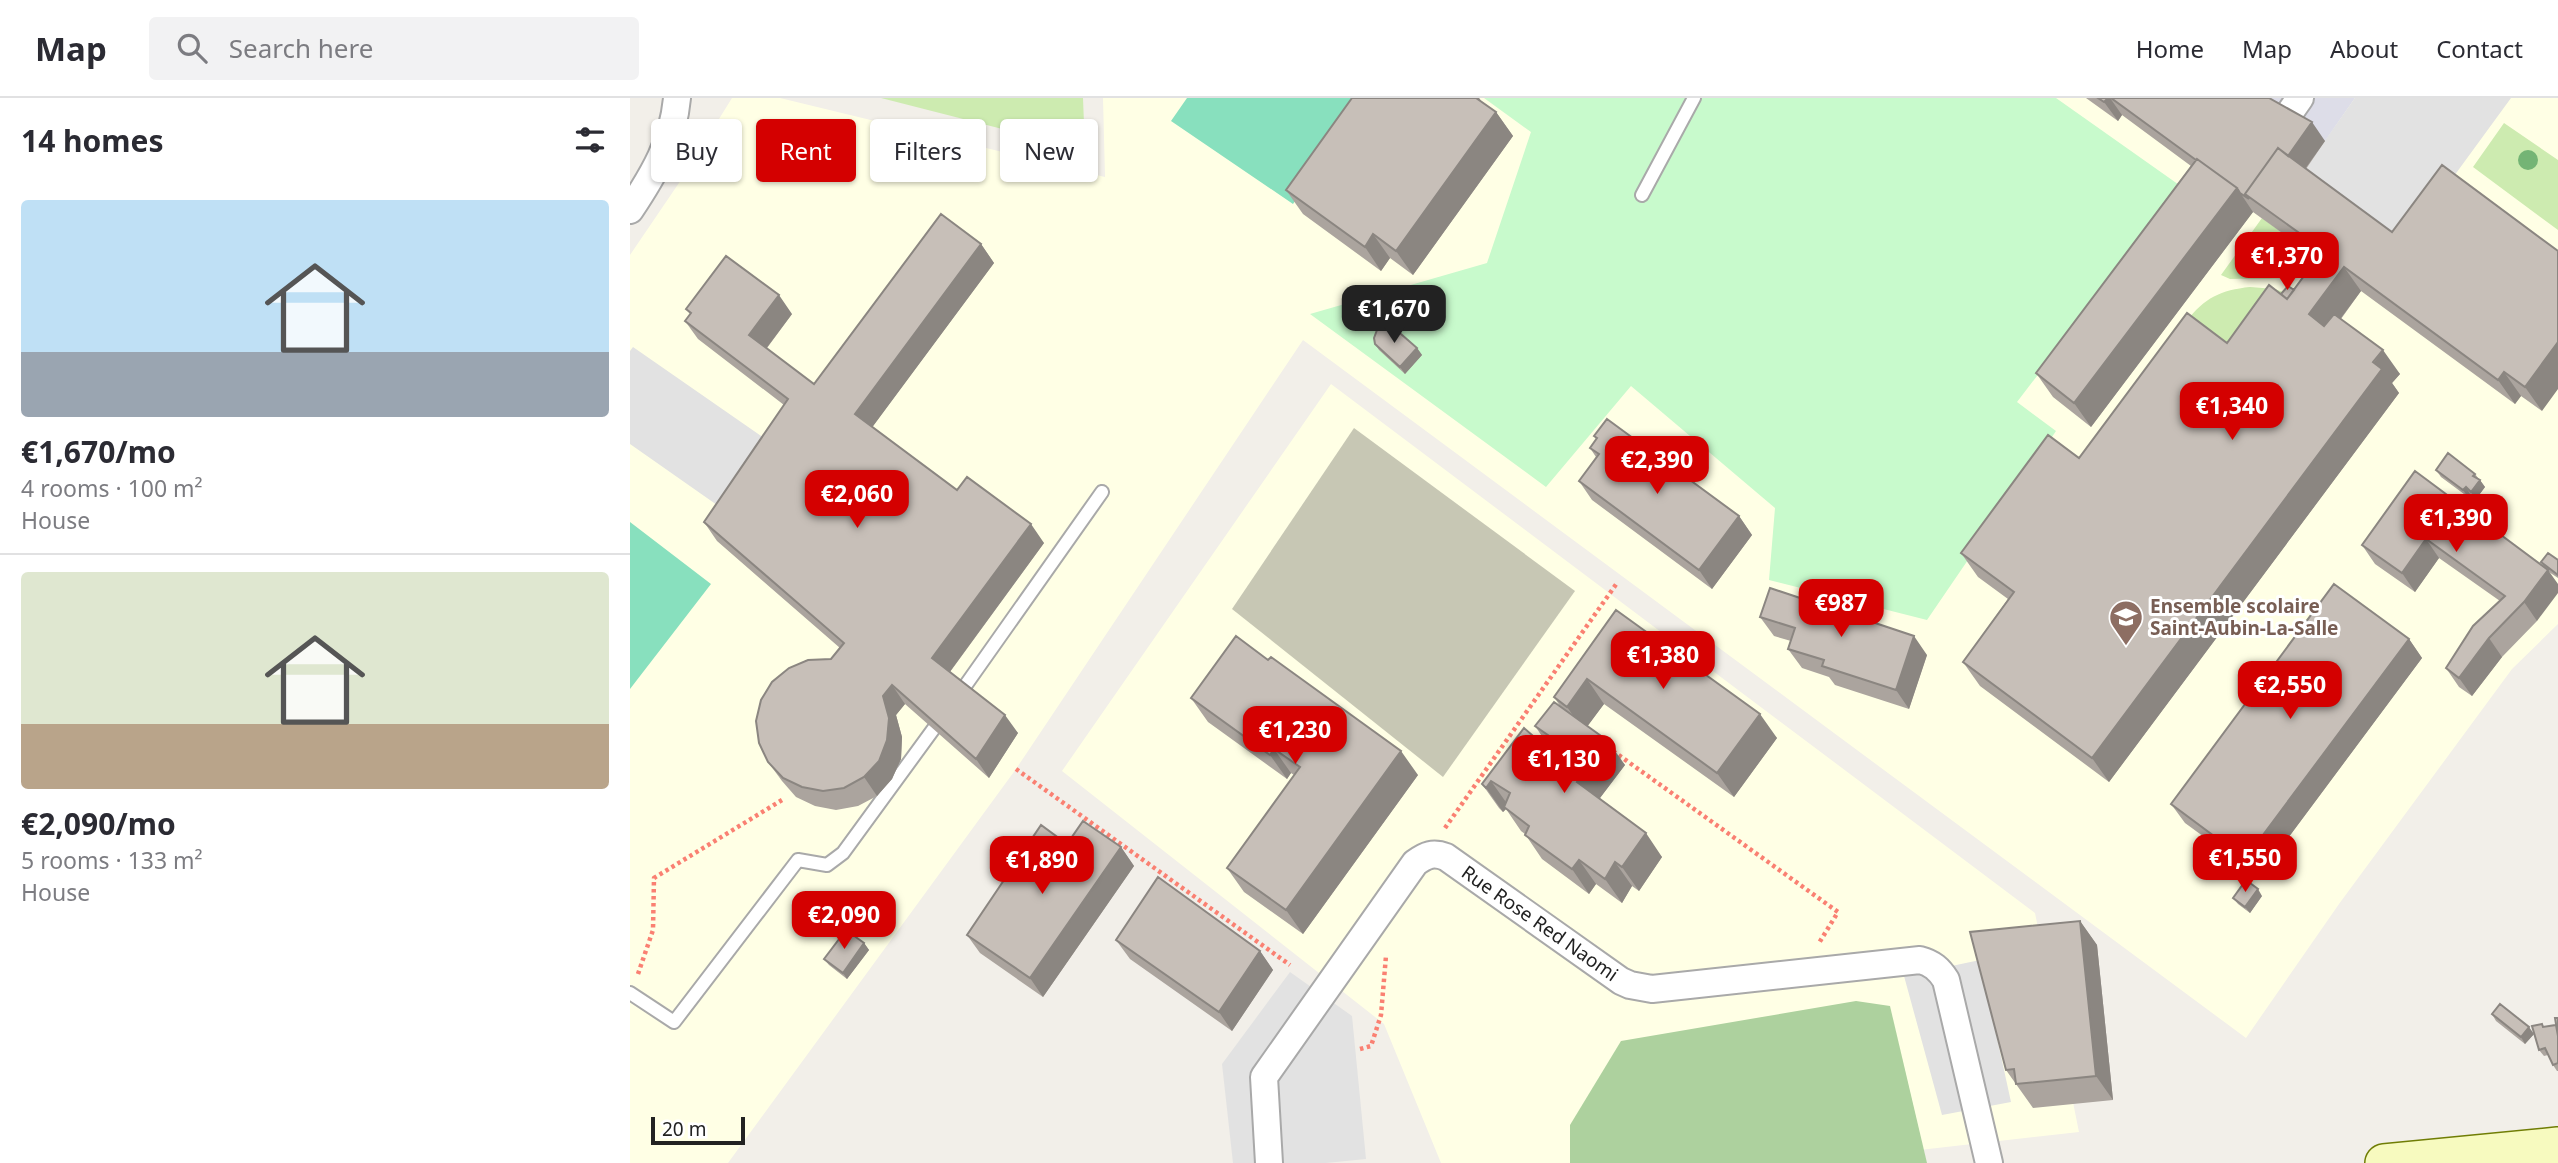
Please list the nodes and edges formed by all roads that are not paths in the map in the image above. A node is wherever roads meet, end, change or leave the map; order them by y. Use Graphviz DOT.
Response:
graph roads {
  1 [pos="677,98"];
  2 [pos="1694,98"];
  3 [pos="1642,195"];
  4 [pos="630,210"];
  5 [pos="1102,492"];
  6 [pos="630,993"];
  7 [pos="2558,1146"];
  8 [pos="1269,1163"];
  9 [pos="1989,1163"];
  10 [pos="2384,1163"];
  1 -- 4 [label="street"];
  2 -- 3 [label="lane"];
  5 -- 6 [label="lane"];
  7 -- 10 [label="main road"];
  8 -- 9 [label="street, Rue Rose Red Naomi"];
}
